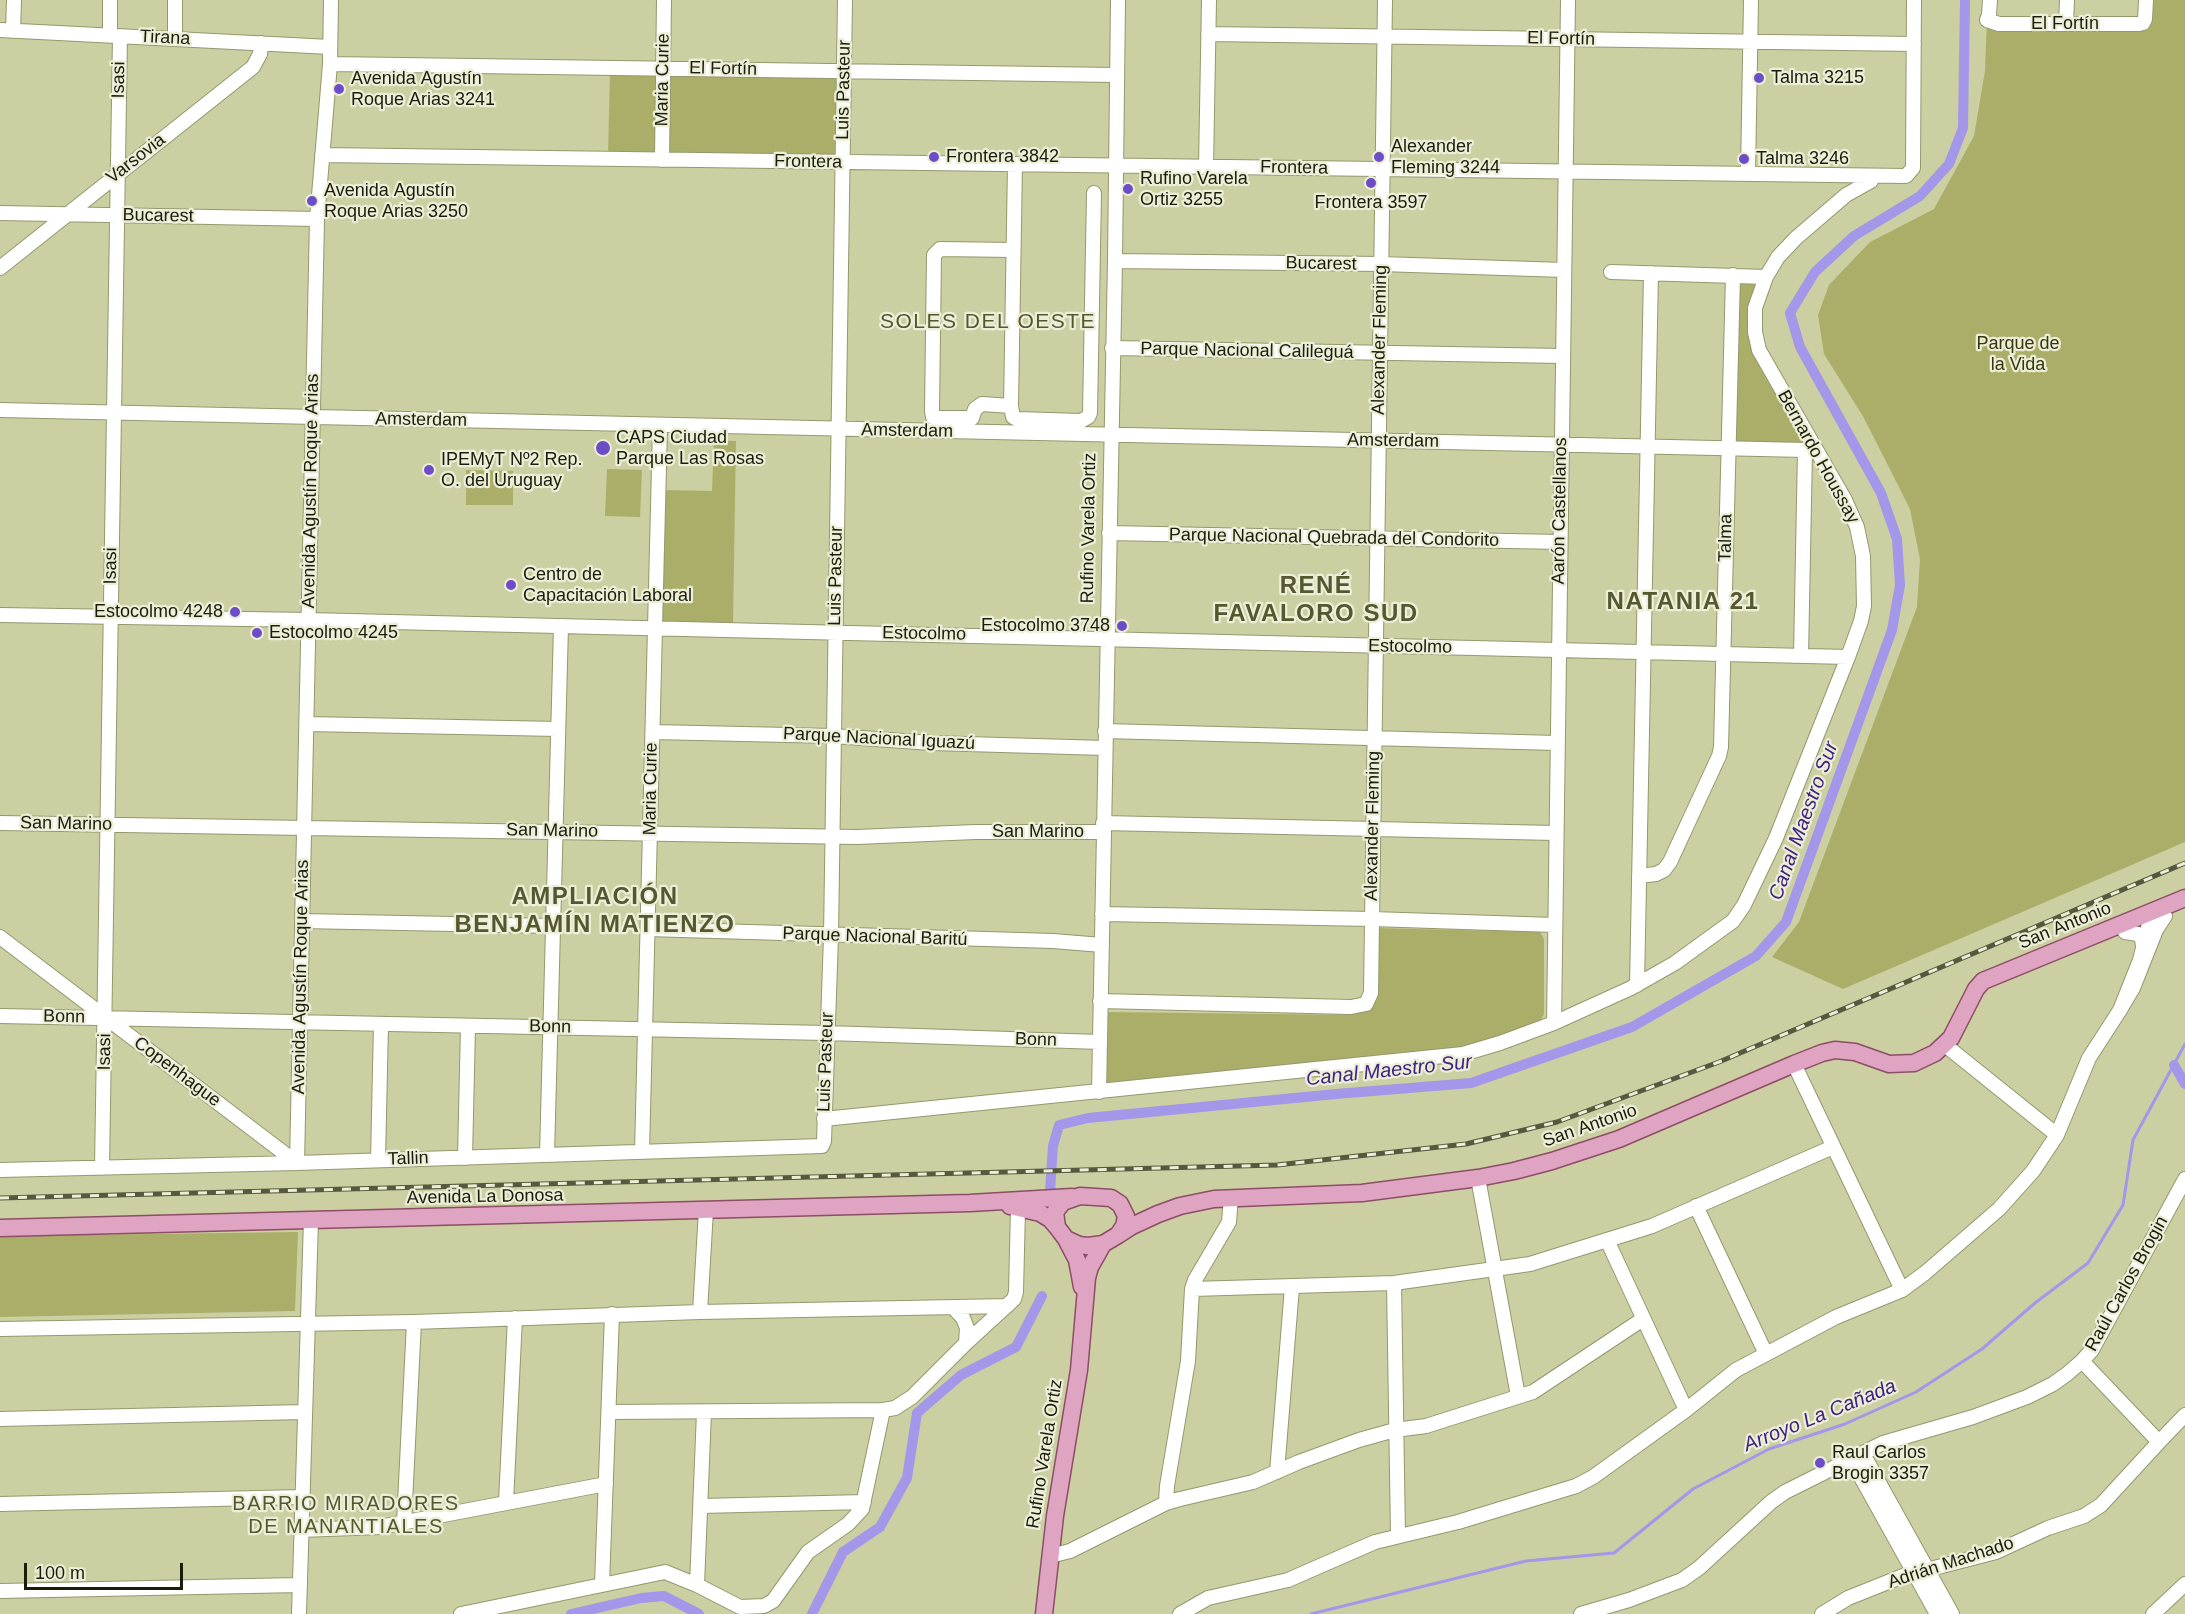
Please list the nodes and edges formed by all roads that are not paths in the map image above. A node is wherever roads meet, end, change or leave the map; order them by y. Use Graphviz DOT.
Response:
graph roads {
  1 [pos="14,0"];
  2 [pos="110,0"];
  3 [pos="175,0"];
  4 [pos="331,0"];
  5 [pos="664,0"];
  6 [pos="845,0"];
  7 [pos="1118,0"];
  8 [pos="1209,0"];
  9 [pos="1385,0"];
  10 [pos="1568,0"];
  11 [pos="1751,0"];
  12 [pos="1914,0"];
  13 [pos="1990,0"];
  14 [pos="2067,0"];
  15 [pos="2146,0"];
  16 [pos="2066,24"];
  17 [pos="7,30"];
  18 [pos="1208,34"];
  19 [pos="115,36"];
  20 [pos="1384,36"];
  21 [pos="175,39"];
  22 [pos="1567,39"];
  23 [pos="1750,41"];
  24 [pos="261,43"];
  25 [pos="1914,44"];
  26 [pos="330,47"];
  27 [pos="330,64"];
  28 [pos="663,68"];
  29 [pos="844,71"];
  30 [pos="1116,75"];
  31 [pos="322,155"];
  32 [pos="662,160"];
  33 [pos="843,162"];
  34 [pos="1015,164"];
  35 [pos="1115,166"];
  36 [pos="1206,167"];
  37 [pos="1383,170"];
  38 [pos="1565,172"];
  39 [pos="117,174"];
  40 [pos="1748,174"];
  41 [pos="1873,176"];
  42 [pos="1094,193"];
  43 [pos="0,213"];
  44 [pos="67,214"];
  45 [pos="117,215"];
  46 [pos="317,219"];
  47 [pos="1013,250"];
  48 [pos="1115,261"];
  49 [pos="1381,264"];
  50 [pos="0,268"];
  51 [pos="1564,270"];
  52 [pos="1611,272"];
  53 [pos="1651,273"];
  54 [pos="1733,275"];
  55 [pos="1766,277"];
  56 [pos="1112,348"];
  57 [pos="1380,353"];
  58 [pos="1562,356"];
  59 [pos="1011,406"];
  60 [pos="0,410"];
  61 [pos="113,413"];
  62 [pos="312,418"];
  63 [pos="660,426"];
  64 [pos="838,430"];
  65 [pos="1110,435"];
  66 [pos="1379,441"];
  67 [pos="1561,444"];
  68 [pos="1648,446"];
  69 [pos="1809,447"];
  70 [pos="1729,448"];
  71 [pos="1109,533"];
  72 [pos="1377,539"];
  73 [pos="1560,542"];
  74 [pos="0,615"];
  75 [pos="111,616"];
  76 [pos="308,620"];
  77 [pos="561,626"];
  78 [pos="655,628"];
  79 [pos="835,632"];
  80 [pos="1107,640"];
  81 [pos="1376,646"];
  82 [pos="1558,650"];
  83 [pos="1644,652"];
  84 [pos="1724,654"];
  85 [pos="1801,656"];
  86 [pos="1848,657"];
  87 [pos="307,724"];
  88 [pos="558,729"];
  89 [pos="1105,731"];
  90 [pos="653,732"];
  91 [pos="833,736"];
  92 [pos="1375,738"];
  93 [pos="1557,743"];
  94 [pos="1105,748"];
  95 [pos="0,823"];
  96 [pos="108,824"];
  97 [pos="1103,827"];
  98 [pos="304,828"];
  99 [pos="1373,829"];
  100 [pos="555,831"];
  101 [pos="650,833"];
  102 [pos="1556,833"];
  103 [pos="831,836"];
  104 [pos="1639,876"];
  105 [pos="2185,898"];
  106 [pos="2185,908"];
  107 [pos="1102,914"];
  108 [pos="2158,916"];
  109 [pos="1372,919"];
  110 [pos="302,921"];
  111 [pos="1555,925"];
  112 [pos="553,926"];
  113 [pos="648,930"];
  114 [pos="2125,932"];
  115 [pos="831,936"];
  116 [pos="0,938"];
  117 [pos="1102,945"];
  118 [pos="2144,945"];
  119 [pos="1637,984"];
  120 [pos="1100,1001"];
  121 [pos="1970,1003"];
  122 [pos="2120,1010"];
  123 [pos="0,1016"];
  124 [pos="105,1018"];
  125 [pos="301,1022"];
  126 [pos="1554,1023"];
  127 [pos="381,1024"];
  128 [pos="468,1026"];
  129 [pos="550,1028"];
  130 [pos="645,1030"];
  131 [pos="826,1033"];
  132 [pos="1100,1042"];
  133 [pos="1945,1045"];
  134 [pos="1794,1064"];
  135 [pos="1099,1092"];
  136 [pos="824,1119"];
  137 [pos="2057,1136"];
  138 [pos="817,1147"];
  139 [pos="1833,1147"];
  140 [pos="642,1152"];
  141 [pos="547,1155"];
  142 [pos="465,1158"];
  143 [pos="378,1160"];
  144 [pos="297,1163"];
  145 [pos="102,1168"];
  146 [pos="0,1170"];
  147 [pos="1478,1178"];
  148 [pos="2185,1179"];
  149 [pos="1072,1197"];
  150 [pos="1230,1198"];
  151 [pos="970,1203"];
  152 [pos="1120,1204"];
  153 [pos="1180,1206"];
  154 [pos="1696,1206"];
  155 [pos="1018,1208"];
  156 [pos="706,1210"];
  157 [pos="311,1220"];
  158 [pos="0,1228"];
  159 [pos="1062,1233"];
  160 [pos="1111,1240"];
  161 [pos="1607,1240"];
  162 [pos="1494,1268"];
  163 [pos="1394,1283"];
  164 [pos="1292,1287"];
  165 [pos="1192,1289"];
  166 [pos="1902,1290"];
  167 [pos="1083,1300"];
  168 [pos="1008,1306"];
  169 [pos="953,1307"];
  170 [pos="700,1312"];
  171 [pos="612,1314"];
  172 [pos="515,1318"];
  173 [pos="1642,1319"];
  174 [pos="414,1322"];
  175 [pos="307,1324"];
  176 [pos="0,1329"];
  177 [pos="966,1343"];
  178 [pos="1766,1354"];
  179 [pos="2082,1361"];
  180 [pos="1518,1396"];
  181 [pos="883,1410"];
  182 [pos="1686,1410"];
  183 [pos="304,1412"];
  184 [pos="610,1412"];
  185 [pos="704,1413"];
  186 [pos="2185,1416"];
  187 [pos="0,1419"];
  188 [pos="1395,1430"];
  189 [pos="2159,1442"];
  190 [pos="1857,1457"];
  191 [pos="1277,1472"];
  192 [pos="606,1484"];
  193 [pos="302,1497"];
  194 [pos="506,1502"];
  195 [pos="864,1502"];
  196 [pos="1166,1503"];
  197 [pos="0,1504"];
  198 [pos="702,1506"];
  199 [pos="404,1523"];
  200 [pos="301,1530"];
  201 [pos="1398,1536"];
  202 [pos="1050,1556"];
  203 [pos="1920,1571"];
  204 [pos="300,1584"];
  205 [pos="602,1584"];
  206 [pos="2185,1584"];
  207 [pos="697,1585"];
  208 [pos="0,1591"];
  209 [pos="299,1614"];
  210 [pos="461,1614"];
  211 [pos="1044,1614"];
  212 [pos="1180,1614"];
  213 [pos="1581,1614"];
  214 [pos="1822,1614"];
  215 [pos="1937,1614"];
  216 [pos="1952,1614"];
  217 [pos="2153,1614"];
  1 -- 17 [label="street"];
  2 -- 19 [label="street, Isasi"];
  3 -- 21 [label="street"];
  4 -- 26 [label="street, Avenida Agustín Roque Arias"];
  5 -- 28 [label="street, Maria Curie"];
  6 -- 29 [label="street, Luis Pasteur"];
  7 -- 30 [label="street, Rufino Varela Ortiz"];
  8 -- 18 [label="street"];
  9 -- 20 [label="street, Alexander Fleming"];
  10 -- 22 [label="street, Aarón Castellanos"];
  11 -- 23 [label="street"];
  12 -- 25 [label="street"];
  13 -- 16 [label="street, El Fortín"];
  14 -- 16 [label="street"];
  15 -- 16 [label="street, El Fortín"];
  17 -- 19 [label="street, Tirana"];
  18 -- 20 [label="street, El Fortín"];
  18 -- 36 [label="street"];
  19 -- 21 [label="street, Tirana"];
  19 -- 39 [label="street, Isasi"];
  20 -- 22 [label="street, El Fortín"];
  20 -- 37 [label="street, Alexander Fleming"];
  21 -- 24 [label="street, Tirana"];
  22 -- 23 [label="street, El Fortín"];
  22 -- 38 [label="street, Aarón Castellanos"];
  23 -- 25 [label="street, El Fortín"];
  23 -- 40 [label="street"];
  24 -- 26 [label="street, Tirana"];
  24 -- 39 [label="street, Varsovia"];
  25 -- 41 [label="street, Frontera"];
  26 -- 27 [label="street, Avenida Agustín Roque Arias"];
  27 -- 28 [label="street, El Fortín"];
  27 -- 31 [label="street, Avenida Agustín Roque Arias"];
  28 -- 29 [label="street, El Fortín"];
  28 -- 32 [label="street, Maria Curie"];
  29 -- 30 [label="street, El Fortín"];
  29 -- 33 [label="street, Luis Pasteur"];
  30 -- 35 [label="street, Rufino Varela Ortiz"];
  31 -- 32 [label="street, Frontera"];
  31 -- 46 [label="street, Avenida Agustín Roque Arias"];
  32 -- 33 [label="street, Frontera"];
  33 -- 34 [label="street, Frontera"];
  33 -- 64 [label="street, Luis Pasteur"];
  34 -- 35 [label="street, Frontera"];
  34 -- 47 [label="street"];
  35 -- 36 [label="street, Frontera"];
  35 -- 48 [label="street, Rufino Varela Ortiz"];
  36 -- 37 [label="street, Frontera"];
  37 -- 38 [label="street, Frontera"];
  37 -- 49 [label="street, Alexander Fleming"];
  38 -- 40 [label="street, Frontera"];
  38 -- 51 [label="street, Aarón Castellanos"];
  39 -- 44 [label="street, Varsovia"];
  39 -- 45 [label="street, Isasi"];
  40 -- 41 [label="street, Frontera"];
  41 -- 55 [label="street, Bernardo Houssay"];
  42 -- 59 [label="street"];
  43 -- 44 [label="street, Bucarest"];
  44 -- 45 [label="street, Bucarest"];
  44 -- 50 [label="street, Varsovia"];
  45 -- 46 [label="street, Bucarest"];
  45 -- 61 [label="street, Isasi"];
  46 -- 62 [label="street, Avenida Agustín Roque Arias"];
  47 -- 59 [label="street"];
  47 -- 59 [label="street"];
  48 -- 49 [label="street, Bucarest"];
  48 -- 56 [label="street, Rufino Varela Ortiz"];
  49 -- 51 [label="street, Bucarest"];
  49 -- 57 [label="street, Alexander Fleming"];
  51 -- 58 [label="street, Aarón Castellanos"];
  52 -- 53 [label="street"];
  53 -- 54 [label="street"];
  53 -- 68 [label="street"];
  54 -- 55 [label="street"];
  54 -- 70 [label="street, Talma"];
  55 -- 69 [label="street, Bernardo Houssay"];
  56 -- 57 [label="street, Parque Nacional Calileguá"];
  56 -- 65 [label="street, Rufino Varela Ortiz"];
  57 -- 58 [label="street, Parque Nacional Calileguá"];
  57 -- 66 [label="street, Alexander Fleming"];
  58 -- 67 [label="street, Aarón Castellanos"];
  60 -- 61 [label="street, Amsterdam"];
  61 -- 62 [label="street, Amsterdam"];
  61 -- 75 [label="street, Isasi"];
  62 -- 63 [label="street, Amsterdam"];
  62 -- 76 [label="street, Avenida Agustín Roque Arias"];
  63 -- 64 [label="street, Amsterdam"];
  63 -- 78 [label="street, Maria Curie"];
  64 -- 65 [label="street, Amsterdam"];
  64 -- 79 [label="street, Luis Pasteur"];
  65 -- 66 [label="street, Amsterdam"];
  65 -- 71 [label="street, Rufino Varela Ortiz"];
  66 -- 67 [label="street, Amsterdam"];
  66 -- 72 [label="street, Alexander Fleming"];
  67 -- 68 [label="street, Amsterdam"];
  67 -- 73 [label="street, Aarón Castellanos"];
  68 -- 70 [label="street, Amsterdam"];
  68 -- 83 [label="street"];
  69 -- 70 [label="street, Amsterdam"];
  69 -- 85 [label="street"];
  69 -- 86 [label="street, Bernardo Houssay"];
  70 -- 84 [label="street, Talma"];
  71 -- 72 [label="street, Parque Nacional Quebrada del Condorito"];
  71 -- 80 [label="street, Rufino Varela Ortiz"];
  72 -- 73 [label="street, Parque Nacional Quebrada del Condorito"];
  72 -- 81 [label="street, Alexander Fleming"];
  73 -- 82 [label="street, Aarón Castellanos"];
  74 -- 75 [label="street, Estocolmo"];
  75 -- 76 [label="street, Estocolmo"];
  75 -- 96 [label="street, Isasi"];
  76 -- 77 [label="street, Estocolmo"];
  76 -- 87 [label="street, Avenida Agustín Roque Arias"];
  77 -- 78 [label="street, Estocolmo"];
  77 -- 88 [label="street"];
  78 -- 79 [label="street, Estocolmo"];
  78 -- 90 [label="street, Maria Curie"];
  79 -- 80 [label="street, Estocolmo"];
  79 -- 91 [label="street, Luis Pasteur"];
  80 -- 81 [label="street, Estocolmo"];
  80 -- 89 [label="street, Rufino Varela Ortiz"];
  81 -- 82 [label="street, Estocolmo"];
  81 -- 92 [label="street, Alexander Fleming"];
  82 -- 83 [label="street, Estocolmo"];
  82 -- 93 [label="street, Aarón Castellanos"];
  83 -- 84 [label="street, Estocolmo"];
  83 -- 104 [label="street"];
  84 -- 85 [label="street, Estocolmo"];
  84 -- 104 [label="street, Talma"];
  85 -- 86 [label="street, Estocolmo"];
  86 -- 119 [label="street, Bernardo Houssay"];
  87 -- 88 [label="street"];
  87 -- 98 [label="street, Avenida Agustín Roque Arias"];
  88 -- 100 [label="street"];
  89 -- 92 [label="street"];
  89 -- 94 [label="street, Rufino Varela Ortiz"];
  90 -- 91 [label="street, Parque Nacional Iguazú"];
  90 -- 101 [label="street, Maria Curie"];
  91 -- 94 [label="street, Parque Nacional Iguazú"];
  91 -- 103 [label="street, Luis Pasteur"];
  92 -- 93 [label="street"];
  92 -- 99 [label="street, Alexander Fleming"];
  93 -- 102 [label="street, Aarón Castellanos"];
  94 -- 97 [label="street, Rufino Varela Ortiz"];
  95 -- 96 [label="street, San Marino"];
  96 -- 98 [label="street, San Marino"];
  96 -- 124 [label="street, Isasi"];
  97 -- 99 [label="street, San Marino"];
  97 -- 103 [label="street, San Marino"];
  97 -- 107 [label="street, Rufino Varela Ortiz"];
  98 -- 100 [label="street, San Marino"];
  98 -- 110 [label="street, Avenida Agustín Roque Arias"];
  99 -- 102 [label="street, San Marino"];
  99 -- 109 [label="street, Alexander Fleming"];
  100 -- 101 [label="street, San Marino"];
  100 -- 112 [label="street"];
  101 -- 103 [label="street, San Marino"];
  101 -- 113 [label="street, Maria Curie"];
  102 -- 111 [label="street, Aarón Castellanos"];
  103 -- 115 [label="street, Luis Pasteur"];
  104 -- 119 [label="street"];
  105 -- 108 [label="main road, San Antonio"];
  106 -- 108 [label="main road, San Antonio"];
  107 -- 109 [label="street"];
  107 -- 117 [label="street, Rufino Varela Ortiz"];
  108 -- 114 [label="main road, San Antonio"];
  108 -- 118 [label="street"];
  108 -- 121 [label="main road, San Antonio"];
  108 -- 122 [label="street"];
  109 -- 111 [label="street"];
  109 -- 120 [label="street, Alexander Fleming"];
  110 -- 112 [label="street"];
  110 -- 125 [label="street, Avenida Agustín Roque Arias"];
  111 -- 126 [label="street, Aarón Castellanos"];
  112 -- 129 [label="street"];
  113 -- 115 [label="street, Parque Nacional Baritú"];
  113 -- 130 [label="street, Maria Curie"];
  114 -- 118 [label="street"];
  114 -- 121 [label="main road, San Antonio"];
  115 -- 117 [label="street, Parque Nacional Baritú"];
  115 -- 131 [label="street, Luis Pasteur"];
  116 -- 124 [label="street, Copenhague"];
  117 -- 120 [label="street, Rufino Varela Ortiz"];
  118 -- 122 [label="street"];
  119 -- 126 [label="street, Bernardo Houssay"];
  120 -- 132 [label="street, Rufino Varela Ortiz"];
  121 -- 133 [label="main road, San Antonio"];
  122 -- 137 [label="street"];
  123 -- 124 [label="street, Bonn"];
  124 -- 125 [label="street, Bonn"];
  124 -- 144 [label="street, Copenhague"];
  124 -- 145 [label="street, Isasi"];
  125 -- 127 [label="street, Bonn"];
  125 -- 144 [label="street, Avenida Agustín Roque Arias"];
  126 -- 135 [label="street, Bernardo Houssay"];
  127 -- 128 [label="street, Bonn"];
  127 -- 143 [label="street"];
  128 -- 129 [label="street, Bonn"];
  128 -- 142 [label="street"];
  129 -- 130 [label="street, Bonn"];
  129 -- 141 [label="street"];
  130 -- 131 [label="street, Bonn"];
  130 -- 140 [label="street, Maria Curie"];
  131 -- 132 [label="street, Bonn"];
  131 -- 136 [label="street, Luis Pasteur"];
  132 -- 135 [label="street, Rufino Varela Ortiz"];
  133 -- 134 [label="main road, San Antonio"];
  133 -- 137 [label="street"];
  134 -- 139 [label="street"];
  134 -- 147 [label="main road, San Antonio"];
  135 -- 136 [label="street, Bernardo Houssay"];
  136 -- 138 [label="street, Luis Pasteur"];
  137 -- 166 [label="street"];
  138 -- 140 [label="street, Tallin"];
  139 -- 154 [label="street"];
  139 -- 166 [label="street"];
  140 -- 141 [label="street, Tallin"];
  141 -- 142 [label="street, Tallin"];
  142 -- 143 [label="street, Tallin"];
  143 -- 144 [label="street, Tallin"];
  144 -- 145 [label="street, Tallin"];
  145 -- 146 [label="street, Tallin"];
  147 -- 150 [label="main road, San Antonio"];
  147 -- 162 [label="street"];
  148 -- 179 [label="street, Raúl Carlos Brogin"];
  149 -- 151 [label="main road, Avenida La Donosa"];
  149 -- 152 [label="main road"];
  149 -- 159 [label="main road"];
  150 -- 153 [label="main road, San Antonio"];
  150 -- 165 [label="street"];
  151 -- 155 [label="main road, Avenida La Donosa"];
  151 -- 156 [label="main road, Avenida La Donosa"];
  152 -- 153 [label="main road, San Antonio"];
  152 -- 160 [label="main road"];
  153 -- 160 [label="main road, San Antonio"];
  154 -- 161 [label="street"];
  154 -- 178 [label="street"];
  155 -- 159 [label="main road, Avenida La Donosa"];
  155 -- 168 [label="street"];
  156 -- 157 [label="main road, Avenida La Donosa"];
  156 -- 170 [label="street"];
  157 -- 158 [label="main road, Avenida La Donosa"];
  157 -- 175 [label="street"];
  159 -- 160 [label="main road"];
  159 -- 167 [label="main road, Rufino Varela Ortiz"];
  160 -- 167 [label="main road, Rufino Varela Ortiz"];
  161 -- 162 [label="street"];
  161 -- 173 [label="street"];
  162 -- 163 [label="street"];
  162 -- 180 [label="street"];
  163 -- 164 [label="street"];
  163 -- 188 [label="street"];
  164 -- 165 [label="street"];
  164 -- 191 [label="street"];
  165 -- 196 [label="street"];
  166 -- 178 [label="street"];
  167 -- 202 [label="main road, Rufino Varela Ortiz"];
  168 -- 169 [label="street"];
  168 -- 177 [label="street"];
  169 -- 170 [label="street"];
  169 -- 177 [label="street"];
  170 -- 171 [label="street"];
  171 -- 172 [label="street"];
  171 -- 184 [label="street"];
  172 -- 174 [label="street"];
  172 -- 194 [label="street"];
  173 -- 180 [label="street"];
  173 -- 182 [label="street"];
  174 -- 175 [label="street"];
  174 -- 199 [label="street"];
  175 -- 176 [label="street"];
  175 -- 183 [label="street"];
  177 -- 181 [label="street"];
  178 -- 182 [label="street"];
  179 -- 189 [label="street"];
  179 -- 190 [label="street, Raúl Carlos Brogin"];
  180 -- 188 [label="street"];
  181 -- 185 [label="street"];
  181 -- 195 [label="street"];
  182 -- 201 [label="street"];
  183 -- 187 [label="street"];
  183 -- 193 [label="street"];
  184 -- 185 [label="street"];
  184 -- 192 [label="street"];
  185 -- 198 [label="street"];
  186 -- 189 [label="street, Adrián Machado"];
  188 -- 191 [label="street"];
  188 -- 201 [label="street"];
  189 -- 203 [label="street, Adrián Machado"];
  190 -- 203 [label="street"];
  190 -- 213 [label="street, Raúl Carlos Brogin"];
  191 -- 196 [label="street"];
  192 -- 194 [label="street"];
  192 -- 205 [label="street"];
  193 -- 197 [label="street"];
  193 -- 200 [label="street"];
  194 -- 199 [label="street"];
  195 -- 198 [label="street"];
  195 -- 207 [label="street"];
  196 -- 202 [label="street"];
  198 -- 207 [label="street"];
  199 -- 200 [label="street"];
  200 -- 204 [label="street"];
  201 -- 212 [label="street"];
  202 -- 211 [label="main road, Rufino Varela Ortiz"];
  203 -- 214 [label="street, Adrián Machado"];
  203 -- 215 [label="street"];
  203 -- 216 [label="street"];
  204 -- 208 [label="street"];
  204 -- 209 [label="street"];
  205 -- 207 [label="street"];
  205 -- 210 [label="street"];
  206 -- 217 [label="street"];
}
